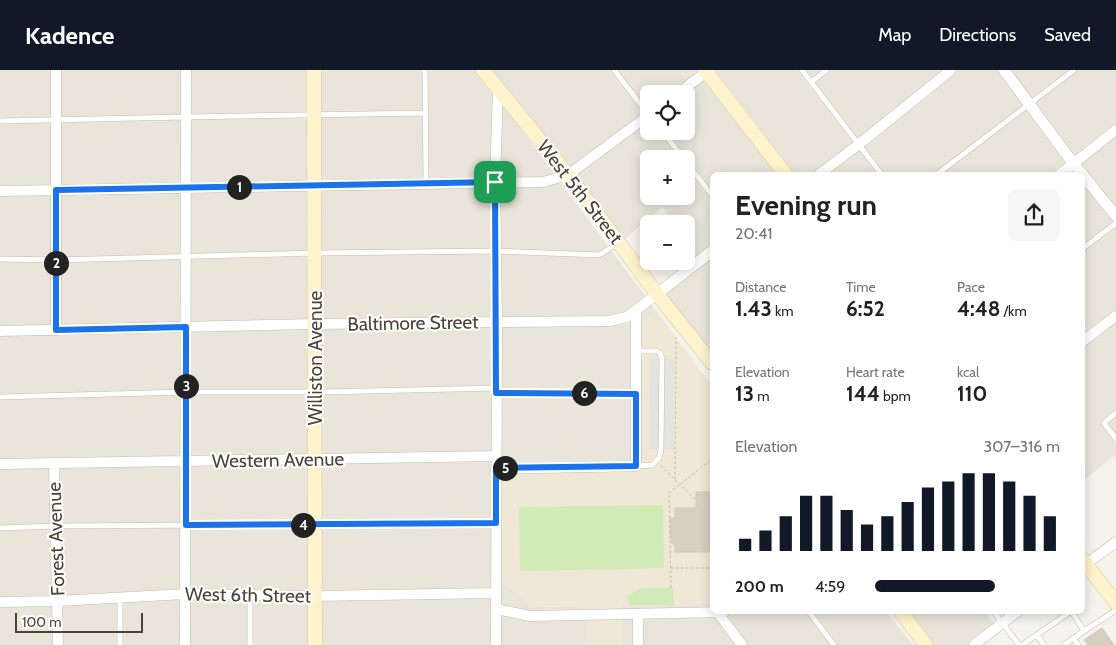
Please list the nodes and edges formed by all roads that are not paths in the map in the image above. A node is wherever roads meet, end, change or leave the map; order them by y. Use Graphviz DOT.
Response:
graph roads {
  1 [pos="56,70"];
  2 [pos="186,70"];
  3 [pos="314,70"];
  4 [pos="425,70"];
  5 [pos="483,70"];
  6 [pos="614,70"];
  7 [pos="802,70"];
  8 [pos="827,70"];
  9 [pos="951,70"];
  10 [pos="1004,70"];
  11 [pos="1074,70"];
  12 [pos="706,71"];
  13 [pos="811,82"];
  14 [pos="688,85"];
  15 [pos="498,90"];
  16 [pos="640,103"];
  17 [pos="1030,104"];
  18 [pos="426,113"];
  19 [pos="314,115"];
  20 [pos="186,116"];
  21 [pos="56,120"];
  22 [pos="0,122"];
  23 [pos="640,122"];
  24 [pos="1116,130"];
  25 [pos="669,140"];
  26 [pos="858,145"];
  27 [pos="677,150"];
  28 [pos="1073,163"];
  29 [pos="784,172"];
  30 [pos="822,172"];
  31 [pos="880,172"];
  32 [pos="940,172"];
  33 [pos="1062,172"];
  34 [pos="1080,172"];
  35 [pos="695,173"];
  36 [pos="568,175"];
  37 [pos="1085,178"];
  38 [pos="495,182"];
  39 [pos="426,184"];
  40 [pos="314,186"];
  41 [pos="186,188"];
  42 [pos="56,190"];
  43 [pos="0,191"];
  44 [pos="710,192"];
  45 [pos="1116,216"];
  46 [pos="1116,223"];
  47 [pos="619,243"];
  48 [pos="1085,247"];
  49 [pos="496,251"];
  50 [pos="315,253"];
  51 [pos="710,254"];
  52 [pos="186,255"];
  53 [pos="0,259"];
  54 [pos="56,260"];
  55 [pos="657,294"];
  56 [pos="636,312"];
  57 [pos="1116,316"];
  58 [pos="497,322"];
  59 [pos="315,324"];
  60 [pos="186,327"];
  61 [pos="56,330"];
  62 [pos="0,331"];
  63 [pos="1085,340"];
  64 [pos="636,351"];
  65 [pos="710,360"];
  66 [pos="496,391"];
  67 [pos="186,392"];
  68 [pos="315,392"];
  69 [pos="636,394"];
  70 [pos="0,397"];
  71 [pos="1116,413"];
  72 [pos="1116,439"];
  73 [pos="496,456"];
  74 [pos="315,459"];
  75 [pos="186,461"];
  76 [pos="54,463"];
  77 [pos="0,464"];
  78 [pos="636,466"];
  79 [pos="496,468"];
  80 [pos="496,523"];
  81 [pos="186,525"];
  82 [pos="315,525"];
  83 [pos="56,526"];
  84 [pos="0,528"];
  85 [pos="1116,542"];
  86 [pos="1085,563"];
  87 [pos="1085,565"];
  88 [pos="496,593"];
  89 [pos="185,594"];
  90 [pos="250,595"];
  91 [pos="316,596"];
  92 [pos="120,598"];
  93 [pos="58,601"];
  94 [pos="0,602"];
  95 [pos="1116,603"];
  96 [pos="496,609"];
  97 [pos="1116,610"];
  98 [pos="710,613"];
  99 [pos="638,614"];
  100 [pos="719,614"];
  101 [pos="811,614"];
  102 [pos="903,614"];
  103 [pos="995,614"];
  104 [pos="1015,614"];
  105 [pos="1068,614"];
  106 [pos="1072,614"];
  107 [pos="1002,623"];
  108 [pos="1084,631"];
  109 [pos="1037,635"];
  110 [pos="1073,638"];
  111 [pos="58,645"];
  112 [pos="120,645"];
  113 [pos="185,645"];
  114 [pos="250,645"];
  115 [pos="315,645"];
  116 [pos="496,645"];
  117 [pos="638,645"];
  118 [pos="742,645"];
  119 [pos="834,645"];
  120 [pos="926,645"];
  121 [pos="974,645"];
  122 [pos="1020,645"];
  123 [pos="1044,645"];
  124 [pos="1064,645"];
  125 [pos="1078,645"];
  1 -- 21 [label="street"];
  2 -- 20 [label="street"];
  3 -- 19 [label="main road, Williston Avenue"];
  4 -- 18 [label="lane"];
  5 -- 15 [label="main road, West 5th Street"];
  6 -- 16 [label="lane"];
  7 -- 13 [label="lane"];
  8 -- 13 [label="lane"];
  9 -- 26 [label="street"];
  10 -- 17 [label="street"];
  11 -- 17 [label="lane"];
  12 -- 14 [label="street"];
  12 -- 29 [label="main road"];
  13 -- 26 [label="lane"];
  15 -- 36 [label="main road, West 5th Street"];
  15 -- 38 [label="street"];
  17 -- 28 [label="street"];
  17 -- 32 [label="lane"];
  18 -- 19 [label="lane"];
  18 -- 39 [label="lane"];
  19 -- 20 [label="lane"];
  19 -- 40 [label="main road, Williston Avenue"];
  20 -- 21 [label="lane"];
  20 -- 41 [label="street"];
  21 -- 22 [label="lane"];
  21 -- 42 [label="street"];
  23 -- 36 [label="street"];
  24 -- 28 [label="street"];
  25 -- 27 [label="lane"];
  26 -- 30 [label="street"];
  26 -- 31 [label="lane"];
  28 -- 33 [label="street"];
  28 -- 34 [label="street"];
  35 -- 44 [label="lane"];
  36 -- 38 [label="street"];
  36 -- 47 [label="main road, West 5th Street"];
  37 -- 45 [label="street"];
  38 -- 39 [label="street"];
  38 -- 49 [label="street"];
  39 -- 40 [label="street"];
  40 -- 41 [label="street"];
  40 -- 50 [label="main road, Williston Avenue"];
  41 -- 42 [label="street"];
  41 -- 52 [label="street"];
  42 -- 43 [label="street"];
  42 -- 54 [label="street"];
  46 -- 48 [label="lane"];
  47 -- 49 [label="lane"];
  47 -- 55 [label="main road, West 5th Street"];
  49 -- 50 [label="lane"];
  49 -- 58 [label="street"];
  50 -- 52 [label="lane"];
  50 -- 59 [label="main road, Williston Avenue"];
  51 -- 55 [label="street, Baltimore Street"];
  52 -- 54 [label="lane"];
  52 -- 60 [label="street"];
  53 -- 54 [label="lane"];
  54 -- 61 [label="street"];
  55 -- 56 [label="street, Baltimore Street"];
  55 -- 65 [label="main road, West 5th Street"];
  56 -- 58 [label="street, Baltimore Street"];
  56 -- 64 [label="street"];
  57 -- 63 [label="street"];
  58 -- 59 [label="street, Baltimore Street"];
  58 -- 66 [label="street"];
  59 -- 60 [label="street, Baltimore Street"];
  59 -- 68 [label="main road, Williston Avenue"];
  60 -- 61 [label="street, Baltimore Street"];
  60 -- 67 [label="street"];
  61 -- 62 [label="street, Baltimore Street"];
  64 -- 69 [label="street"];
  64 -- 78 [label="lane"];
  66 -- 68 [label="lane"];
  66 -- 69 [label="lane"];
  66 -- 73 [label="street"];
  67 -- 68 [label="lane"];
  67 -- 70 [label="lane"];
  67 -- 75 [label="street"];
  68 -- 74 [label="main road, Williston Avenue"];
  69 -- 78 [label="street"];
  71 -- 72 [label="lane"];
  73 -- 74 [label="street, Western Avenue"];
  73 -- 79 [label="street"];
  74 -- 75 [label="street, Western Avenue"];
  74 -- 82 [label="main road, Williston Avenue"];
  75 -- 76 [label="street, Western Avenue"];
  75 -- 81 [label="street"];
  76 -- 77 [label="street, Western Avenue"];
  76 -- 83 [label="street, Forest Avenue"];
  78 -- 79 [label="street"];
  79 -- 80 [label="street"];
  80 -- 82 [label="lane"];
  80 -- 88 [label="street"];
  81 -- 82 [label="lane"];
  81 -- 83 [label="lane"];
  81 -- 89 [label="street"];
  82 -- 91 [label="main road, Williston Avenue"];
  83 -- 84 [label="lane"];
  83 -- 93 [label="street, Forest Avenue"];
  85 -- 86 [label="street"];
  87 -- 95 [label="main road"];
  88 -- 91 [label="street, West 6th Street"];
  88 -- 96 [label="street"];
  89 -- 90 [label="street, West 6th Street"];
  89 -- 92 [label="street, West 6th Street"];
  89 -- 113 [label="street"];
  90 -- 91 [label="street, West 6th Street"];
  90 -- 114 [label="lane"];
  91 -- 115 [label="main road, Williston Avenue"];
  92 -- 93 [label="street, West 6th Street"];
  92 -- 112 [label="lane"];
  93 -- 94 [label="street, West 6th Street"];
  93 -- 111 [label="street, Forest Avenue"];
  96 -- 99 [label="street"];
  96 -- 116 [label="street"];
  97 -- 108 [label="lane"];
  98 -- 99 [label="street"];
  99 -- 117 [label="street"];
  100 -- 118 [label="street"];
  101 -- 119 [label="lane"];
  102 -- 120 [label="main road"];
  103 -- 107 [label="lane"];
  104 -- 107 [label="street"];
  105 -- 109 [label="lane"];
  106 -- 108 [label="lane"];
  107 -- 121 [label="street"];
  107 -- 122 [label="lane"];
  108 -- 110 [label="lane"];
  109 -- 122 [label="lane"];
  109 -- 123 [label="lane"];
  110 -- 124 [label="lane"];
  110 -- 125 [label="lane"];
}
